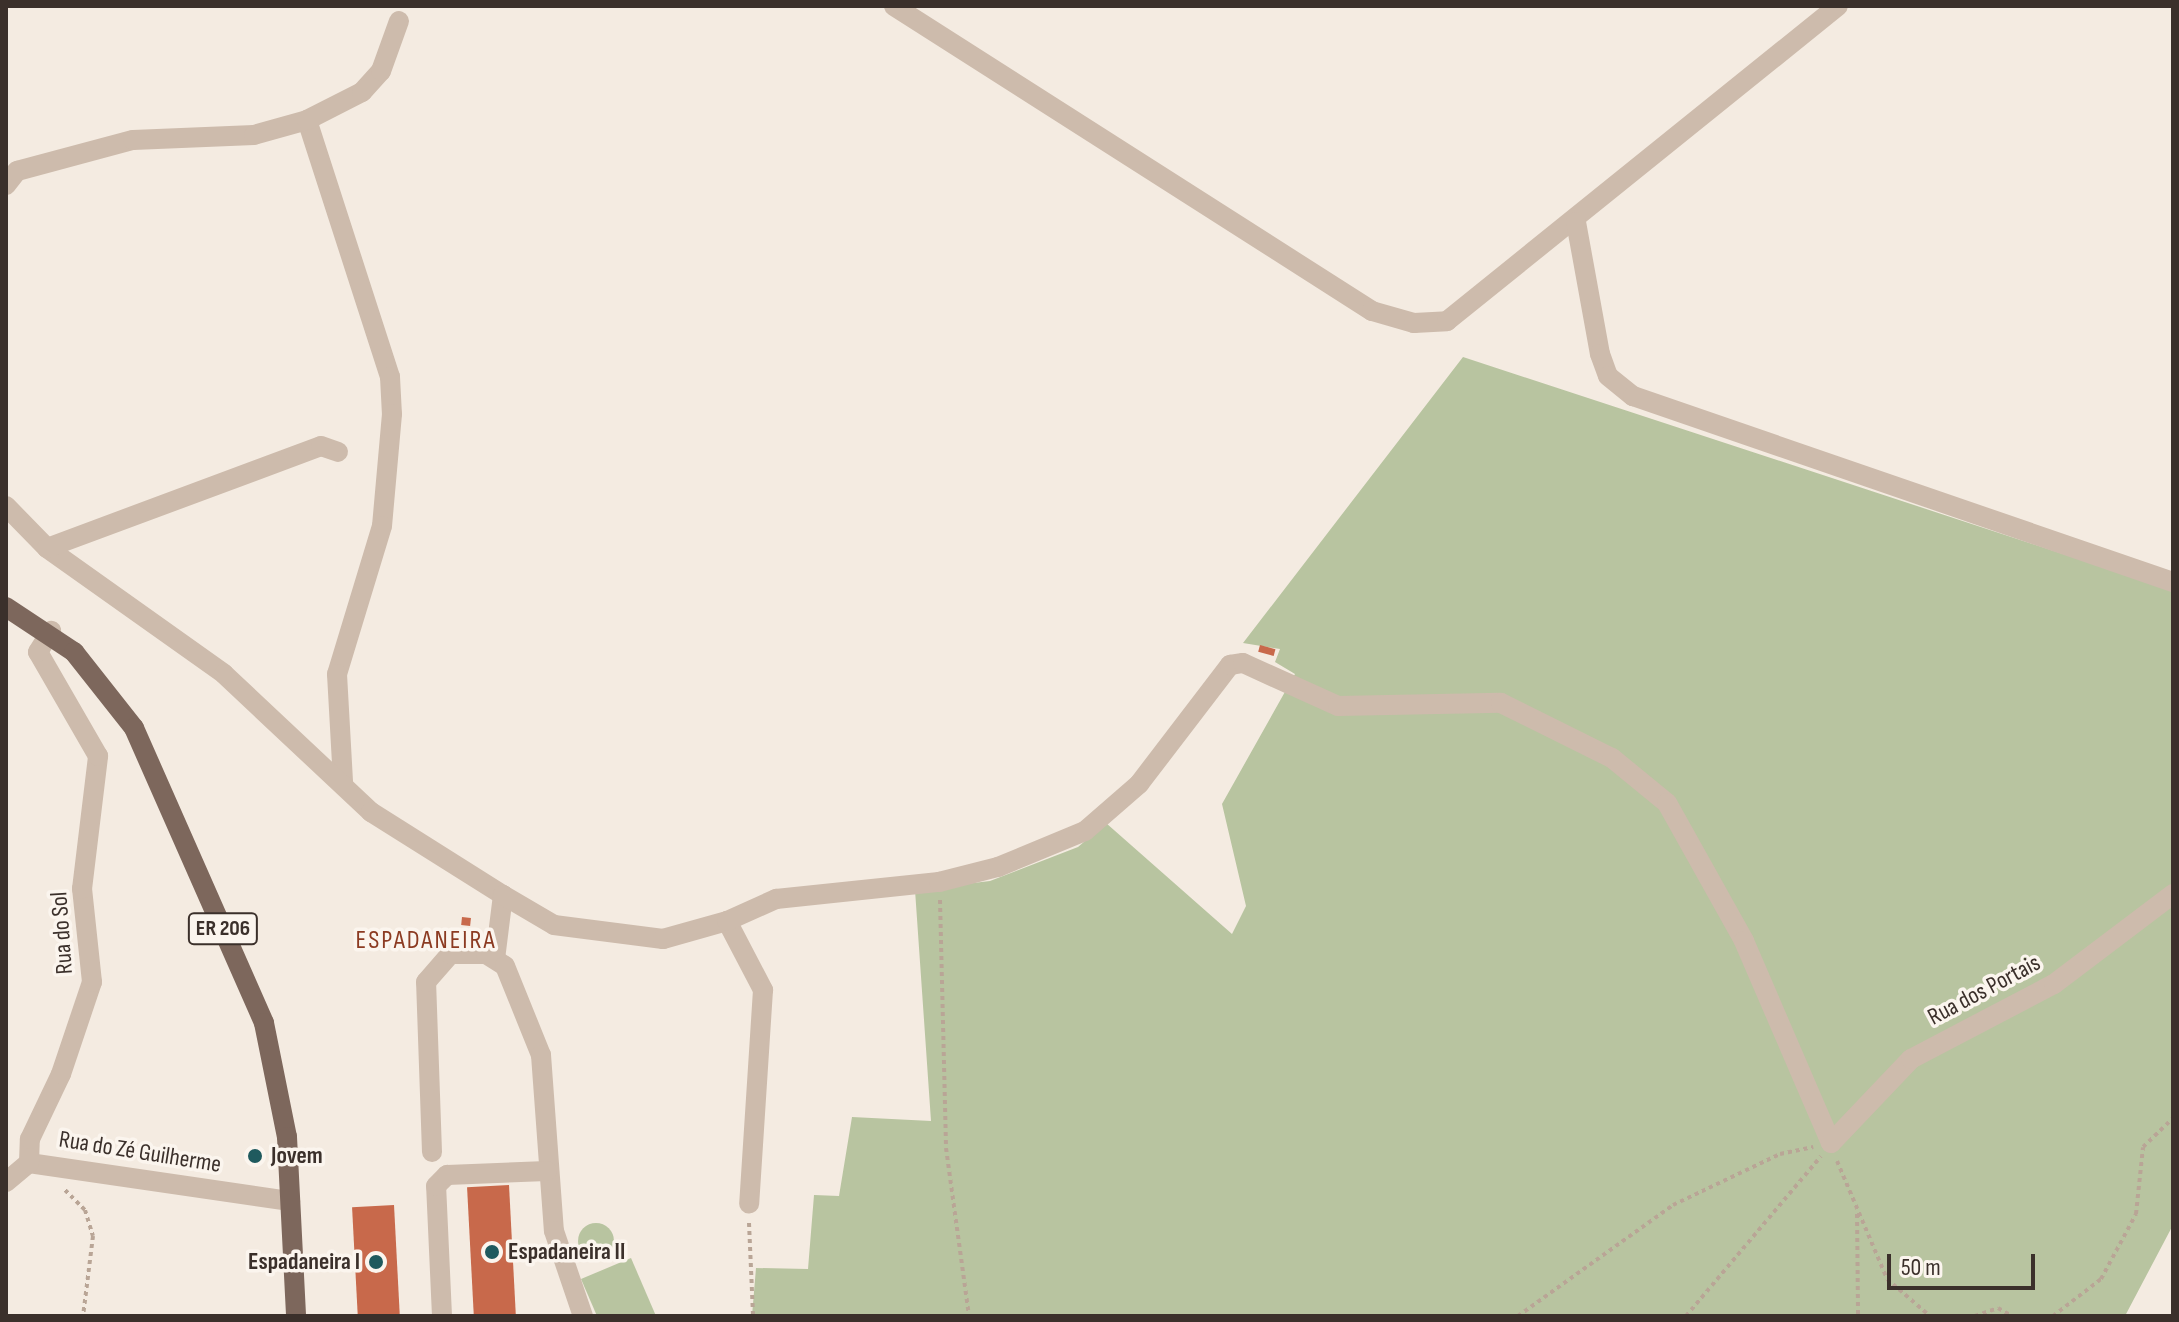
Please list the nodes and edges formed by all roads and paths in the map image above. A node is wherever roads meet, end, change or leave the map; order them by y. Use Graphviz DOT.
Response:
graph roads {
  1 [pos="894,6"];
  2 [pos="1838,6"];
  3 [pos="399,21"];
  4 [pos="307,120"];
  5 [pos="8,173"];
  6 [pos="1576,222"];
  7 [pos="338,452"];
  8 [pos="6,506"];
  9 [pos="47,548"];
  10 [pos="2173,582"];
  11 [pos="6,607"];
  12 [pos="51,631"];
  13 [pos="343,783"];
  14 [pos="939,882"];
  15 [pos="2173,894"];
  16 [pos="503,895"];
  17 [pos="727,921"];
  18 [pos="495,959"];
  19 [pos="2173,1118"];
  20 [pos="1831,1143"];
  21 [pos="432,1152"];
  22 [pos="29,1163"];
  23 [pos="547,1171"];
  24 [pos="6,1182"];
  25 [pos="57,1185"];
  26 [pos="290,1201"];
  27 [pos="749,1204"];
  28 [pos="1857,1212"];
  29 [pos="83,1316"];
  30 [pos="296,1316"];
  31 [pos="442,1316"];
  32 [pos="583,1316"];
  33 [pos="753,1316"];
  34 [pos="969,1316"];
  35 [pos="1518,1316"];
  36 [pos="1686,1316"];
  37 [pos="1858,1316"];
  38 [pos="1930,1316"];
  39 [pos="1975,1316"];
  40 [pos="2012,1316"];
  41 [pos="2053,1316"];
  1 -- 6 [label="street"];
  2 -- 6 [label="street"];
  3 -- 4 [label="street"];
  4 -- 5 [label="street"];
  4 -- 13 [label="street"];
  6 -- 10 [label="street"];
  7 -- 9 [label="street"];
  8 -- 9 [label="street"];
  9 -- 13 [label="street"];
  11 -- 12 [label="main road, ER 206"];
  12 -- 22 [label="street, Rua do Sol"];
  12 -- 26 [label="main road, ER 206"];
  13 -- 16 [label="street"];
  14 -- 17 [label="street"];
  14 -- 20 [label="street"];
  14 -- 34 [label="path"];
  15 -- 20 [label="street, Rua dos Portais"];
  16 -- 17 [label="street"];
  16 -- 18 [label="street"];
  17 -- 27 [label="street"];
  18 -- 21 [label="street"];
  18 -- 23 [label="street"];
  19 -- 41 [label="path"];
  20 -- 28 [label="path"];
  20 -- 35 [label="path"];
  20 -- 36 [label="path"];
  22 -- 24 [label="street"];
  22 -- 26 [label="street, Rua do Zé Guilherme"];
  23 -- 31 [label="street"];
  23 -- 32 [label="street"];
  25 -- 29 [label="path"];
  26 -- 30 [label="main road, ER 206"];
  27 -- 33 [label="path"];
  28 -- 37 [label="path"];
  28 -- 38 [label="path"];
  39 -- 40 [label="path"];
}
